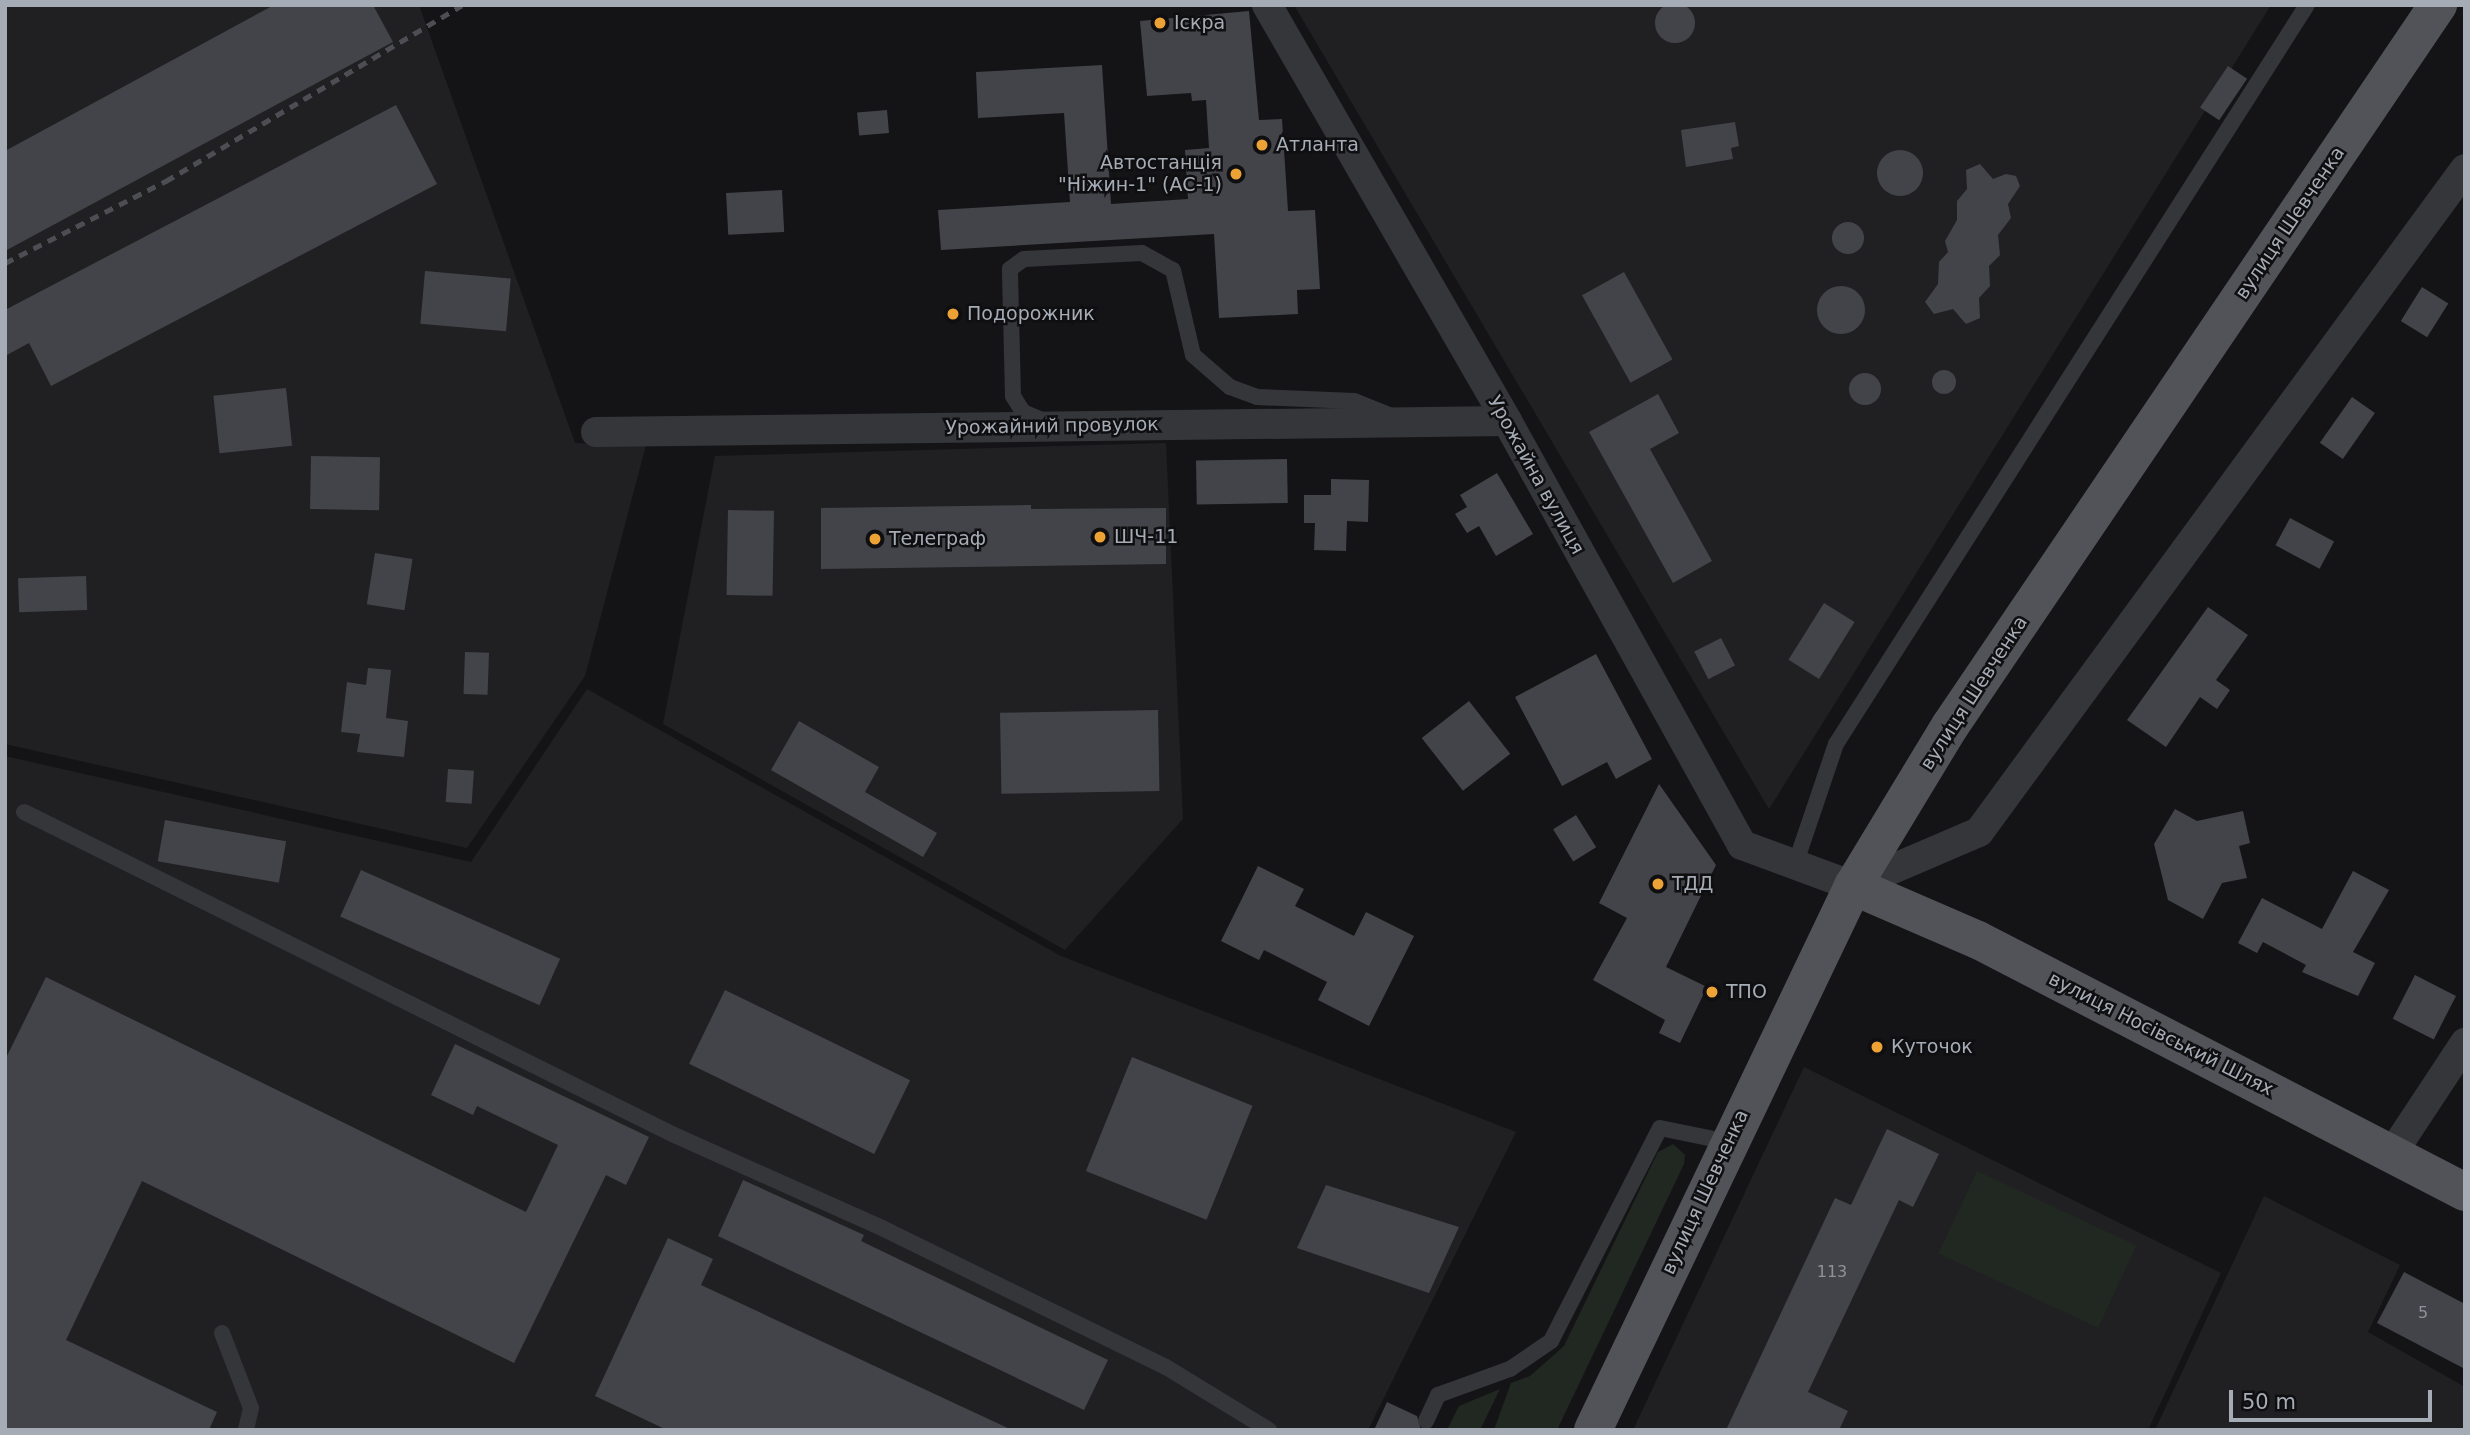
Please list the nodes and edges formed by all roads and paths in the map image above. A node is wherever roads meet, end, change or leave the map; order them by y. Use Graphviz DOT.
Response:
graph roads {
  1 [pos="1267,5"];
  2 [pos="2307,5"];
  3 [pos="2438,5"];
  4 [pos="2465,169"];
  5 [pos="1507,421"];
  6 [pos="1406,422"];
  7 [pos="1064,426"];
  8 [pos="596,432"];
  9 [pos="24,812"];
  10 [pos="1795,865"];
  11 [pos="1853,886"];
  12 [pos="2465,1043"];
  13 [pos="1728,1142"];
  14 [pos="2393,1152"];
  15 [pos="2465,1192"];
  16 [pos="222,1333"];
  17 [pos="1426,1421"];
  18 [pos="246,1430"];
  19 [pos="1269,1430"];
  20 [pos="1593,1430"];
  1 -- 5 [label="street, Урожайна вулиця"];
  2 -- 10 [label="lane"];
  3 -- 11 [label="main road, вулиця Шевченка"];
  4 -- 11 [label="street"];
  5 -- 6 [label="street, Урожайний провулок"];
  5 -- 10 [label="street, Урожайна вулиця"];
  6 -- 7 [label="street, Урожайний провулок"];
  6 -- 7 [label="lane"];
  7 -- 8 [label="street, Урожайний провулок"];
  9 -- 19 [label="lane"];
  10 -- 11 [label="street, Урожайна вулиця"];
  11 -- 13 [label="main road, вулиця Шевченка"];
  11 -- 14 [label="main road, вулиця Носівський Шлях"];
  12 -- 14 [label="street"];
  13 -- 17 [label="lane"];
  13 -- 20 [label="main road, вулиця Шевченка"];
  14 -- 15 [label="main road, вулиця Носівський Шлях"];
  16 -- 18 [label="lane"];
}
